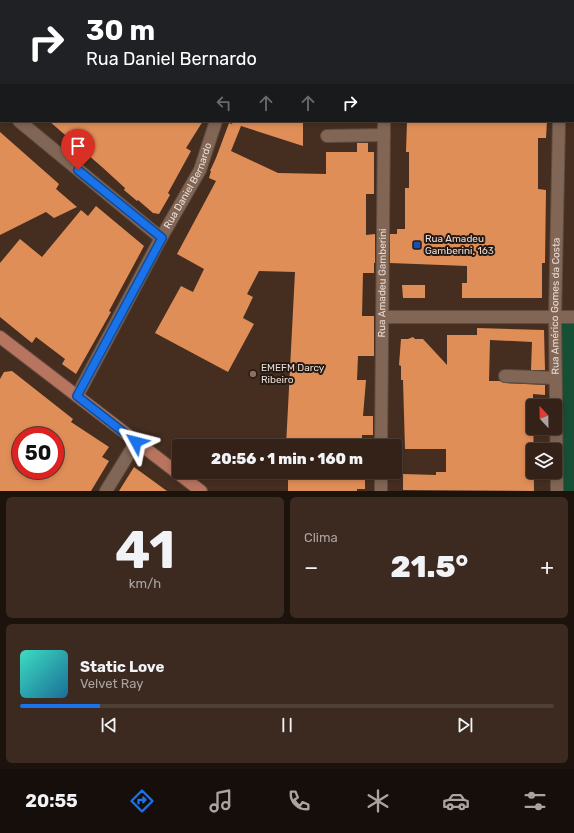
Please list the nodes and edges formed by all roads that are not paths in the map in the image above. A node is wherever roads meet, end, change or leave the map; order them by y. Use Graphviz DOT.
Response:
graph roads {
  1 [pos="20,122"];
  2 [pos="216,122"];
  3 [pos="384,122"];
  4 [pos="559,122"];
  5 [pos="327,136"];
  6 [pos="384,136"];
  7 [pos="162,238"];
  8 [pos="382,317"];
  9 [pos="574,317"];
  10 [pos="555,318"];
  11 [pos="1,341"];
  12 [pos="505,376"];
  13 [pos="555,378"];
  14 [pos="77,396"];
  15 [pos="381,439"];
  16 [pos="136,442"];
  17 [pos="381,479"];
  18 [pos="106,491"];
  19 [pos="201,491"];
  20 [pos="381,491"];
  21 [pos="557,491"];
  1 -- 7 [label="street"];
  2 -- 7 [label="street, Rua Daniel Bernardo"];
  3 -- 6 [label="street, Rua Amadeu Gamberini"];
  4 -- 10 [label="street, Rua Américo Gomes da Costa"];
  5 -- 6 [label="street"];
  6 -- 8 [label="street, Rua Amadeu Gamberini"];
  7 -- 14 [label="street, Rua Daniel Bernardo"];
  8 -- 10 [label="street"];
  8 -- 15 [label="street, Rua Amadeu Gamberini"];
  9 -- 10 [label="street"];
  10 -- 13 [label="street, Rua Américo Gomes da Costa"];
  11 -- 14 [label="main road"];
  12 -- 13 [label="street"];
  13 -- 21 [label="street, Rua Américo Gomes da Costa"];
  14 -- 16 [label="main road"];
  16 -- 18 [label="street"];
  16 -- 19 [label="main road"];
  17 -- 20 [label="street"];
}
